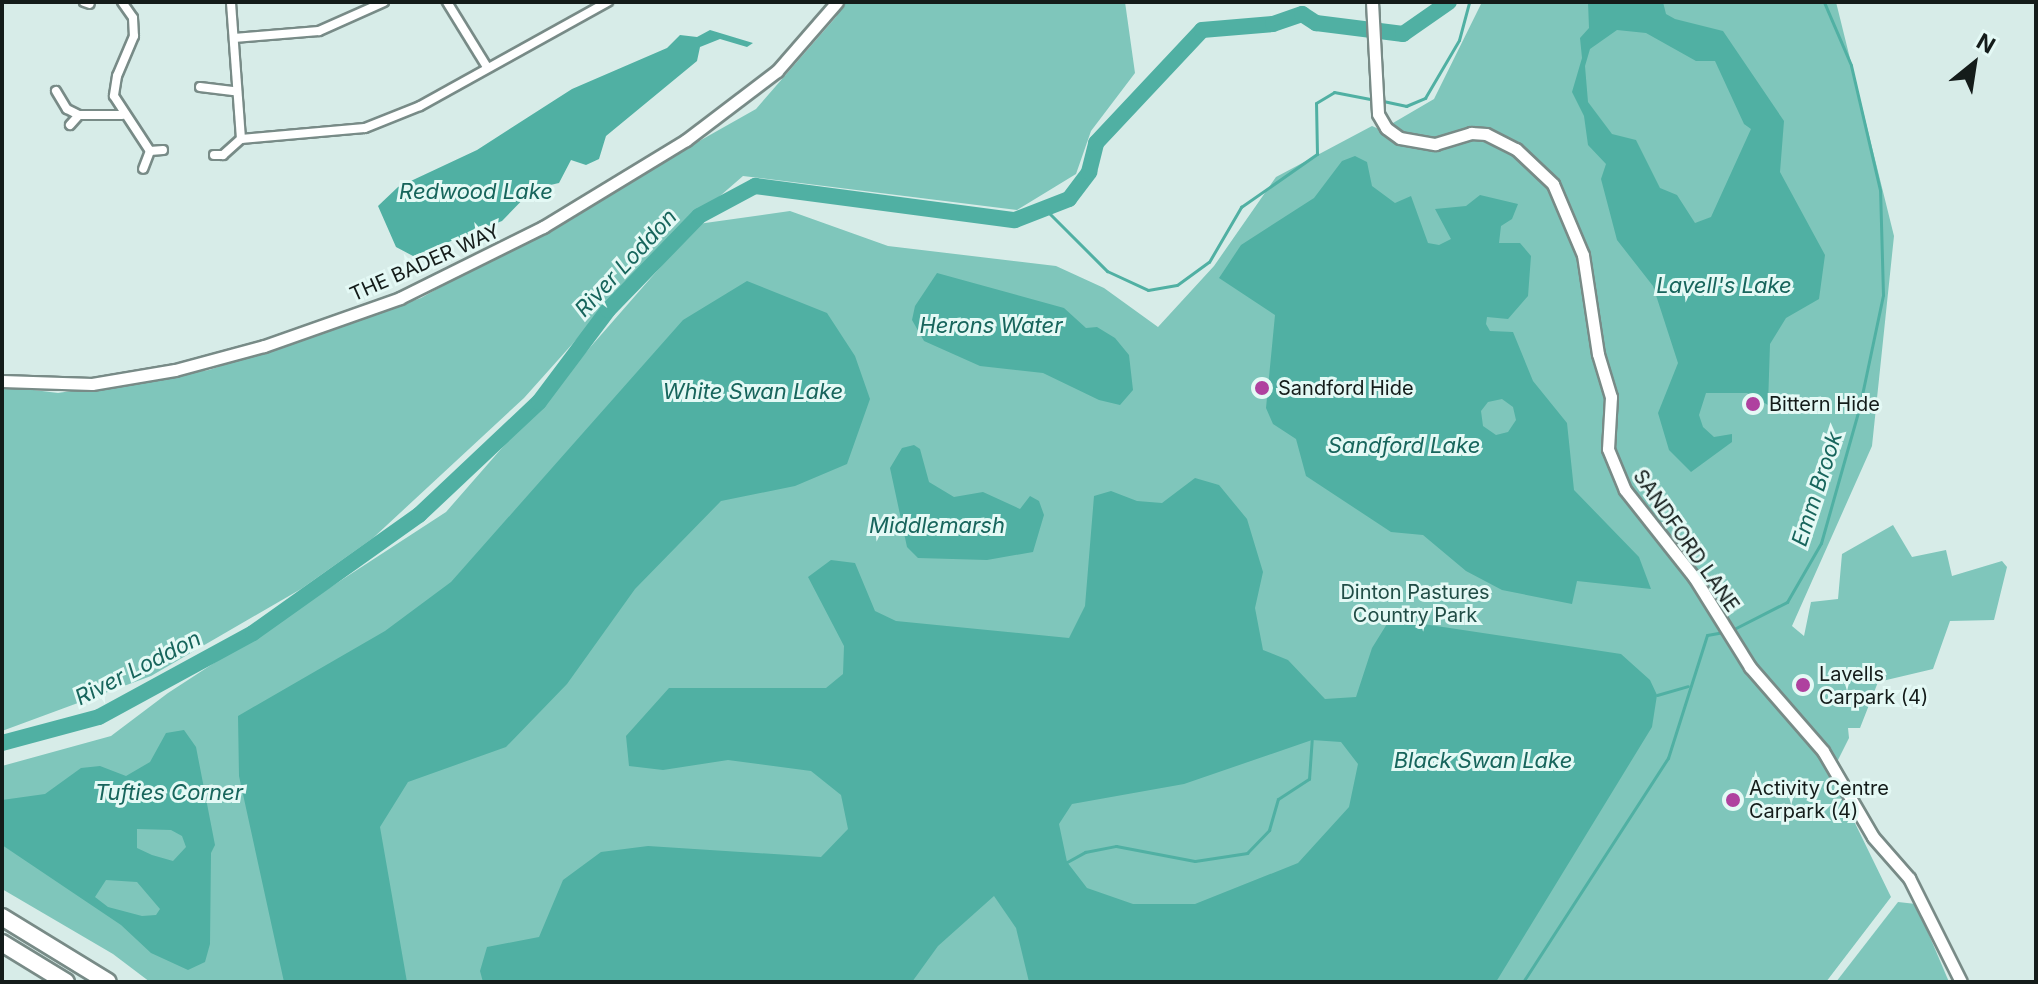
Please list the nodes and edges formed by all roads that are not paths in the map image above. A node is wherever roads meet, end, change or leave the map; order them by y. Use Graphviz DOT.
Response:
graph roads {
  1 [pos="122,2"];
  2 [pos="231,2"];
  3 [pos="384,2"];
  4 [pos="447,2"];
  5 [pos="608,2"];
  6 [pos="837,2"];
  7 [pos="1373,8"];
  8 [pos="234,38"];
  9 [pos="487,67"];
  10 [pos="200,87"];
  11 [pos="56,91"];
  12 [pos="235,91"];
  13 [pos="79,115"];
  14 [pos="122,115"];
  15 [pos="70,125"];
  16 [pos="241,139"];
  17 [pos="163,150"];
  18 [pos="150,151"];
  19 [pos="214,155"];
  20 [pos="143,169"];
  21 [pos="2,381"];
  22 [pos="2,917"];
  23 [pos="2,943"];
  24 [pos="66,982"];
  25 [pos="108,982"];
  26 [pos="1961,982"];
  1 -- 14 [label="street"];
  2 -- 8 [label="street"];
  3 -- 8 [label="street"];
  4 -- 9 [label="street"];
  5 -- 9 [label="street"];
  6 -- 21 [label="street, THE BADER WAY"];
  7 -- 26 [label="street, SANDFORD LANE"];
  8 -- 12 [label="street"];
  9 -- 16 [label="street"];
  10 -- 12 [label="street"];
  11 -- 13 [label="street"];
  12 -- 16 [label="street"];
  13 -- 14 [label="street"];
  13 -- 15 [label="street"];
  14 -- 18 [label="street"];
  16 -- 19 [label="street"];
  17 -- 18 [label="street"];
  18 -- 20 [label="street"];
  22 -- 25 [label="highway"];
  23 -- 24 [label="highway"];
}
